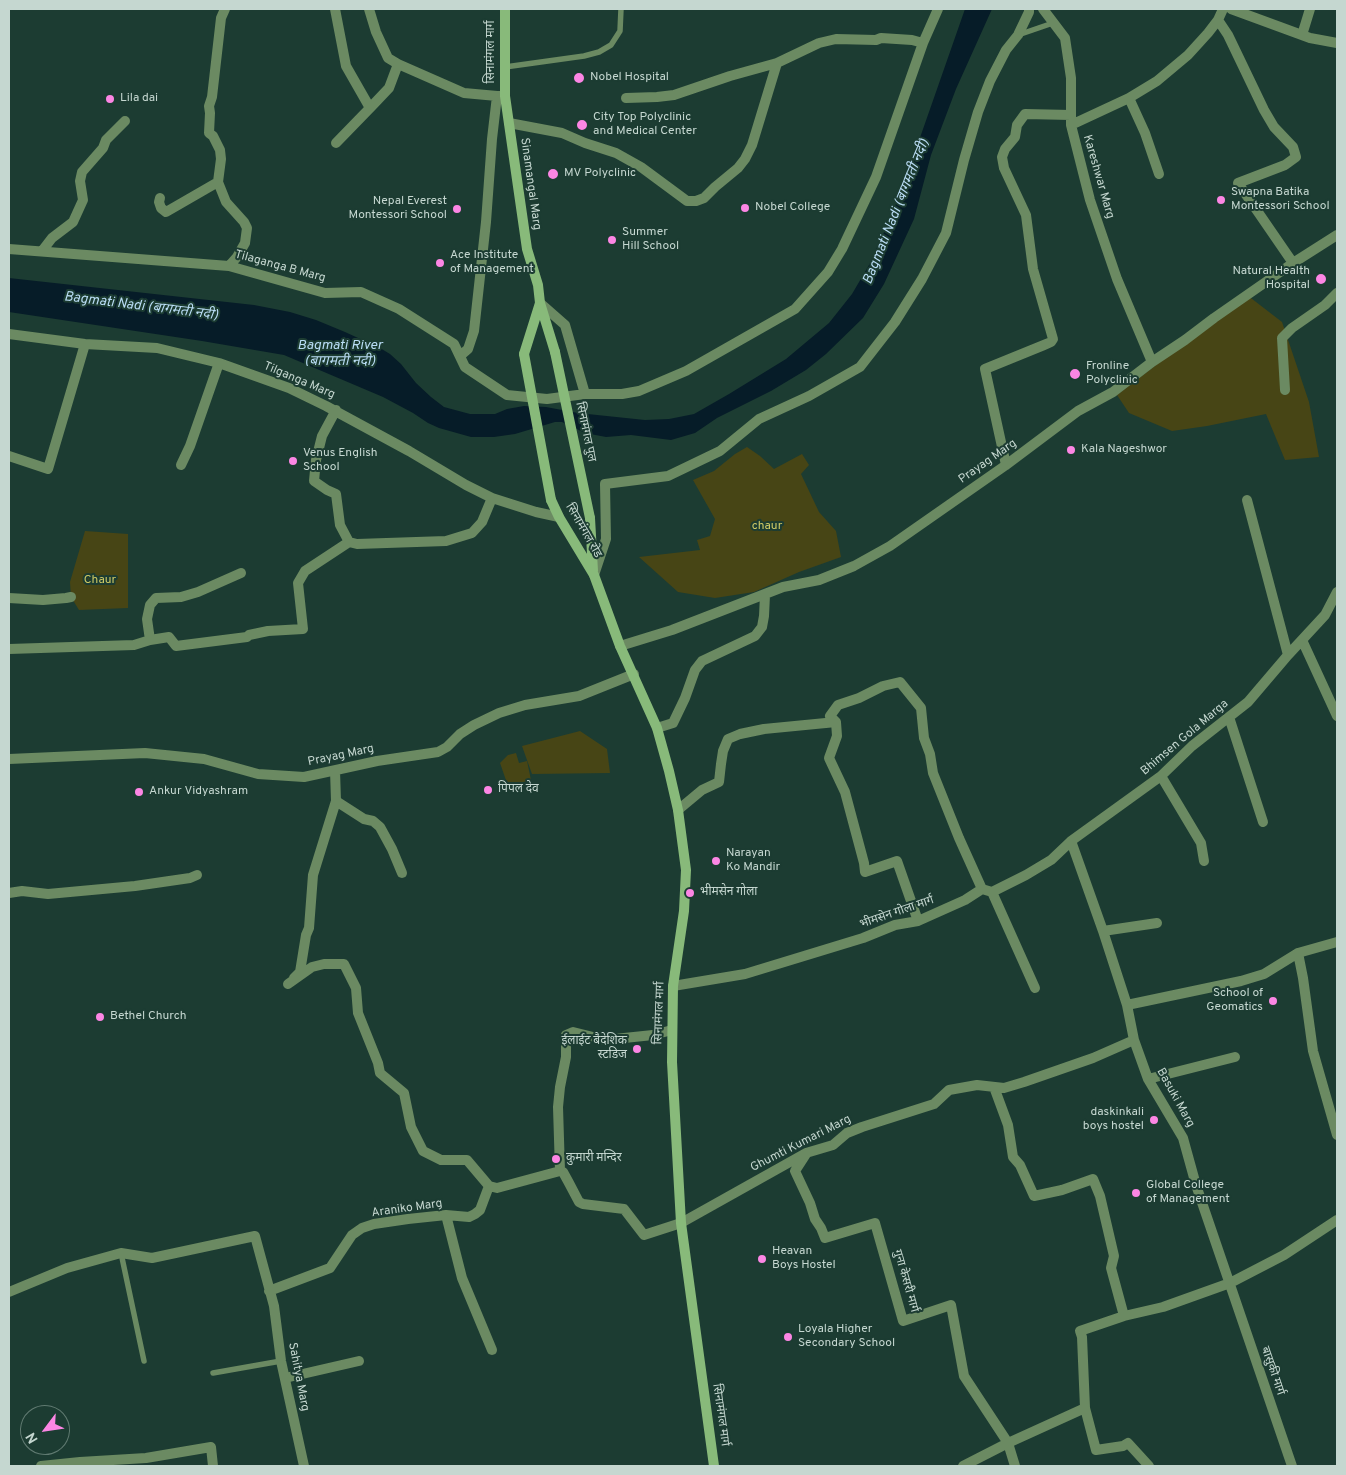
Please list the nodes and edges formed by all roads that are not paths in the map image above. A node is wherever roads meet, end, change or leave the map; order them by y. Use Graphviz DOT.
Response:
graph roads {
  1 [pos="225,9"];
  2 [pos="335,9"];
  3 [pos="369,9"];
  4 [pos="505,9"];
  5 [pos="621,9"];
  6 [pos="938,9"];
  7 [pos="1029,9"];
  8 [pos="1042,9"];
  9 [pos="1223,9"];
  10 [pos="1231,9"];
  11 [pos="1310,9"];
  12 [pos="1218,20"];
  13 [pos="1053,23"];
  14 [pos="1018,35"];
  15 [pos="1302,35"];
  16 [pos="923,43"];
  17 [pos="1337,44"];
  18 [pos="398,64"];
  19 [pos="777,64"];
  20 [pos="505,67"];
  21 [pos="501,96"];
  22 [pos="626,98"];
  23 [pos="1129,98"];
  24 [pos="370,108"];
  25 [pos="1071,120"];
  26 [pos="125,121"];
  27 [pos="509,123"];
  28 [pos="336,143"];
  29 [pos="1159,174"];
  30 [pos="218,182"];
  31 [pos="160,198"];
  32 [pos="1337,235"];
  33 [pos="9,249"];
  34 [pos="42,251"];
  35 [pos="1293,263"];
  36 [pos="229,266"];
  37 [pos="1337,293"];
  38 [pos="540,303"];
  39 [pos="9,334"];
  40 [pos="85,344"];
  41 [pos="555,352"];
  42 [pos="460,356"];
  43 [pos="1152,362"];
  44 [pos="219,363"];
  45 [pos="1285,390"];
  46 [pos="585,394"];
  47 [pos="336,410"];
  48 [pos="9,456"];
  49 [pos="181,465"];
  50 [pos="1006,466"];
  51 [pos="492,498"];
  52 [pos="551,500"];
  53 [pos="1247,500"];
  54 [pos="559,517"];
  55 [pos="349,542"];
  56 [pos="241,573"];
  57 [pos="594,575"];
  58 [pos="1337,592"];
  59 [pos="765,595"];
  60 [pos="71,597"];
  61 [pos="9,598"];
  62 [pos="150,640"];
  63 [pos="1302,640"];
  64 [pos="620,646"];
  65 [pos="9,649"];
  66 [pos="1288,655"];
  67 [pos="634,674"];
  68 [pos="1337,716"];
  69 [pos="1229,717"];
  70 [pos="836,722"];
  71 [pos="657,728"];
  72 [pos="9,759"];
  73 [pos="335,770"];
  74 [pos="1161,776"];
  75 [pos="336,801"];
  76 [pos="678,810"];
  77 [pos="1263,822"];
  78 [pos="1071,841"];
  79 [pos="1204,861"];
  80 [pos="402,873"];
  81 [pos="197,875"];
  82 [pos="987,891"];
  83 [pos="9,893"];
  84 [pos="918,921"];
  85 [pos="1157,923"];
  86 [pos="1103,931"];
  87 [pos="1337,942"];
  88 [pos="1298,952"];
  89 [pos="672,986"];
  90 [pos="1034,988"];
  91 [pos="1126,1005"];
  92 [pos="672,1030"];
  93 [pos="1134,1040"];
  94 [pos="1235,1057"];
  95 [pos="1148,1078"];
  96 [pos="994,1087"];
  97 [pos="1337,1135"];
  98 [pos="806,1153"];
  99 [pos="560,1171"];
  100 [pos="489,1186"];
  101 [pos="446,1215"];
  102 [pos="1337,1220"];
  103 [pos="681,1222"];
  104 [pos="121,1253"];
  105 [pos="1230,1283"];
  106 [pos="9,1292"];
  107 [pos="269,1292"];
  108 [pos="1124,1316"];
  109 [pos="492,1350"];
  110 [pos="144,1361"];
  111 [pos="281,1361"];
  112 [pos="359,1361"];
  113 [pos="213,1373"];
  114 [pos="285,1378"];
  115 [pos="1086,1408"];
  116 [pos="1008,1443"];
  117 [pos="41,1466"];
  118 [pos="213,1466"];
  119 [pos="304,1466"];
  120 [pos="714,1466"];
  121 [pos="962,1466"];
  122 [pos="1015,1466"];
  123 [pos="1149,1466"];
  124 [pos="1292,1466"];
  1 -- 30 [label="street"];
  2 -- 24 [label="street"];
  3 -- 18 [label="street"];
  4 -- 20 [label="main road, सिनामंगल मार्ग"];
  5 -- 20 [label="lane"];
  6 -- 16 [label="street, Tilaganga B Marg"];
  7 -- 14 [label="street"];
  8 -- 13 [label="street"];
  9 -- 12 [label="street, Kareshwar Marg"];
  10 -- 15 [label="street"];
  11 -- 15 [label="street"];
  12 -- 23 [label="street, Kareshwar Marg"];
  12 -- 35 [label="street"];
  13 -- 14 [label="lane"];
  13 -- 25 [label="street"];
  14 -- 57 [label="street"];
  15 -- 17 [label="street"];
  16 -- 19 [label="street"];
  16 -- 46 [label="street, Tilaganga B Marg"];
  18 -- 21 [label="street"];
  18 -- 24 [label="street"];
  19 -- 22 [label="street"];
  19 -- 27 [label="street"];
  20 -- 21 [label="main road, सिनामंगल मार्ग"];
  21 -- 27 [label="main road, Sinamangal Marg"];
  21 -- 42 [label="street"];
  23 -- 25 [label="street, Kareshwar Marg"];
  23 -- 29 [label="street"];
  24 -- 28 [label="street"];
  25 -- 43 [label="street, Kareshwar Marg"];
  25 -- 50 [label="street"];
  26 -- 34 [label="street"];
  27 -- 38 [label="main road, Sinamangal Marg"];
  30 -- 31 [label="street"];
  30 -- 36 [label="street"];
  32 -- 35 [label="street, Prayag Marg"];
  33 -- 34 [label="street, Tilaganga B Marg"];
  34 -- 36 [label="street, Tilaganga B Marg"];
  35 -- 43 [label="street, Prayag Marg"];
  36 -- 42 [label="street, Tilaganga B Marg"];
  37 -- 45 [label="street"];
  38 -- 41 [label="main road, Sinamangal Marg"];
  38 -- 46 [label="street"];
  38 -- 52 [label="main road, Sinamangal Marg, bridge"];
  39 -- 40 [label="street, Tilganga Marg"];
  40 -- 44 [label="street, Tilganga Marg"];
  40 -- 48 [label="street"];
  41 -- 57 [label="main road, सिनामंगल पुल, bridge"];
  42 -- 46 [label="street, Tilaganga B Marg"];
  43 -- 50 [label="street, Prayag Marg"];
  44 -- 47 [label="street, Tilganga Marg"];
  44 -- 49 [label="street"];
  47 -- 51 [label="street, Tilganga Marg"];
  47 -- 55 [label="street"];
  50 -- 59 [label="street, Prayag Marg"];
  51 -- 54 [label="street, Tilganga Marg"];
  51 -- 55 [label="street"];
  52 -- 54 [label="main road, सिनामंगल रोड"];
  53 -- 66 [label="street"];
  54 -- 57 [label="main road, सिनामंगल रोड"];
  55 -- 62 [label="street"];
  56 -- 62 [label="street"];
  57 -- 64 [label="main road, सिनामंगल मार्ग"];
  58 -- 63 [label="street, Bhimsen Gola Marga"];
  59 -- 64 [label="street, Prayag Marg"];
  59 -- 71 [label="street"];
  60 -- 61 [label="street"];
  62 -- 65 [label="street"];
  63 -- 66 [label="street, Bhimsen Gola Marga"];
  63 -- 68 [label="street"];
  64 -- 67 [label="main road, सिनामंगल मार्ग"];
  66 -- 69 [label="street, Bhimsen Gola Marga"];
  67 -- 71 [label="main road, सिनामंगल मार्ग"];
  67 -- 73 [label="street, Prayag Marg"];
  69 -- 74 [label="street, Bhimsen Gola Marga"];
  69 -- 77 [label="street"];
  70 -- 76 [label="street"];
  70 -- 82 [label="street"];
  70 -- 84 [label="street"];
  71 -- 76 [label="main road, सिनामंगल मार्ग"];
  72 -- 73 [label="street, Prayag Marg"];
  73 -- 75 [label="street"];
  74 -- 78 [label="street, Bhimsen Gola Marga"];
  74 -- 79 [label="street"];
  75 -- 80 [label="street"];
  75 -- 100 [label="street"];
  76 -- 89 [label="main road, सिनामंगल मार्ग"];
  78 -- 82 [label="street, भीमसेन गोला मार्ग"];
  78 -- 86 [label="street, Basuki Marg"];
  81 -- 83 [label="street"];
  82 -- 84 [label="street, भीमसेन गोला मार्ग"];
  82 -- 90 [label="street"];
  84 -- 89 [label="street, भीमसेन गोला मार्ग"];
  85 -- 86 [label="street"];
  86 -- 91 [label="street, Basuki Marg"];
  87 -- 88 [label="street"];
  88 -- 91 [label="street"];
  88 -- 97 [label="street"];
  89 -- 92 [label="main road, सिनामंगल मार्ग"];
  91 -- 93 [label="street, Basuki Marg"];
  92 -- 99 [label="street"];
  92 -- 103 [label="main road, सिनामंगल मार्ग"];
  93 -- 95 [label="street, Basuki Marg"];
  93 -- 96 [label="street, Ghumti Kumari Marg"];
  94 -- 95 [label="street"];
  95 -- 105 [label="street, Basuki Marg"];
  96 -- 98 [label="street, Ghumti Kumari Marg"];
  96 -- 108 [label="street"];
  98 -- 103 [label="street, Ghumti Kumari Marg"];
  98 -- 116 [label="street, गुना केसरी मार्ग"];
  99 -- 100 [label="street"];
  99 -- 103 [label="street"];
  100 -- 101 [label="street, Araniko Marg"];
  101 -- 107 [label="street, Araniko Marg"];
  101 -- 109 [label="street"];
  102 -- 105 [label="street"];
  103 -- 120 [label="main road, सिनामंगल मार्ग"];
  104 -- 106 [label="street"];
  104 -- 107 [label="street"];
  104 -- 110 [label="lane"];
  105 -- 108 [label="street"];
  105 -- 124 [label="street, बासुकी मार्ग"];
  107 -- 111 [label="street, Sahitya Marg"];
  108 -- 115 [label="street"];
  111 -- 113 [label="lane"];
  111 -- 114 [label="street, Sahitya Marg"];
  112 -- 114 [label="street"];
  114 -- 119 [label="street, Sahitya Marg"];
  115 -- 116 [label="street"];
  115 -- 123 [label="street"];
  116 -- 121 [label="street"];
  116 -- 122 [label="street"];
  117 -- 118 [label="street"];
}
